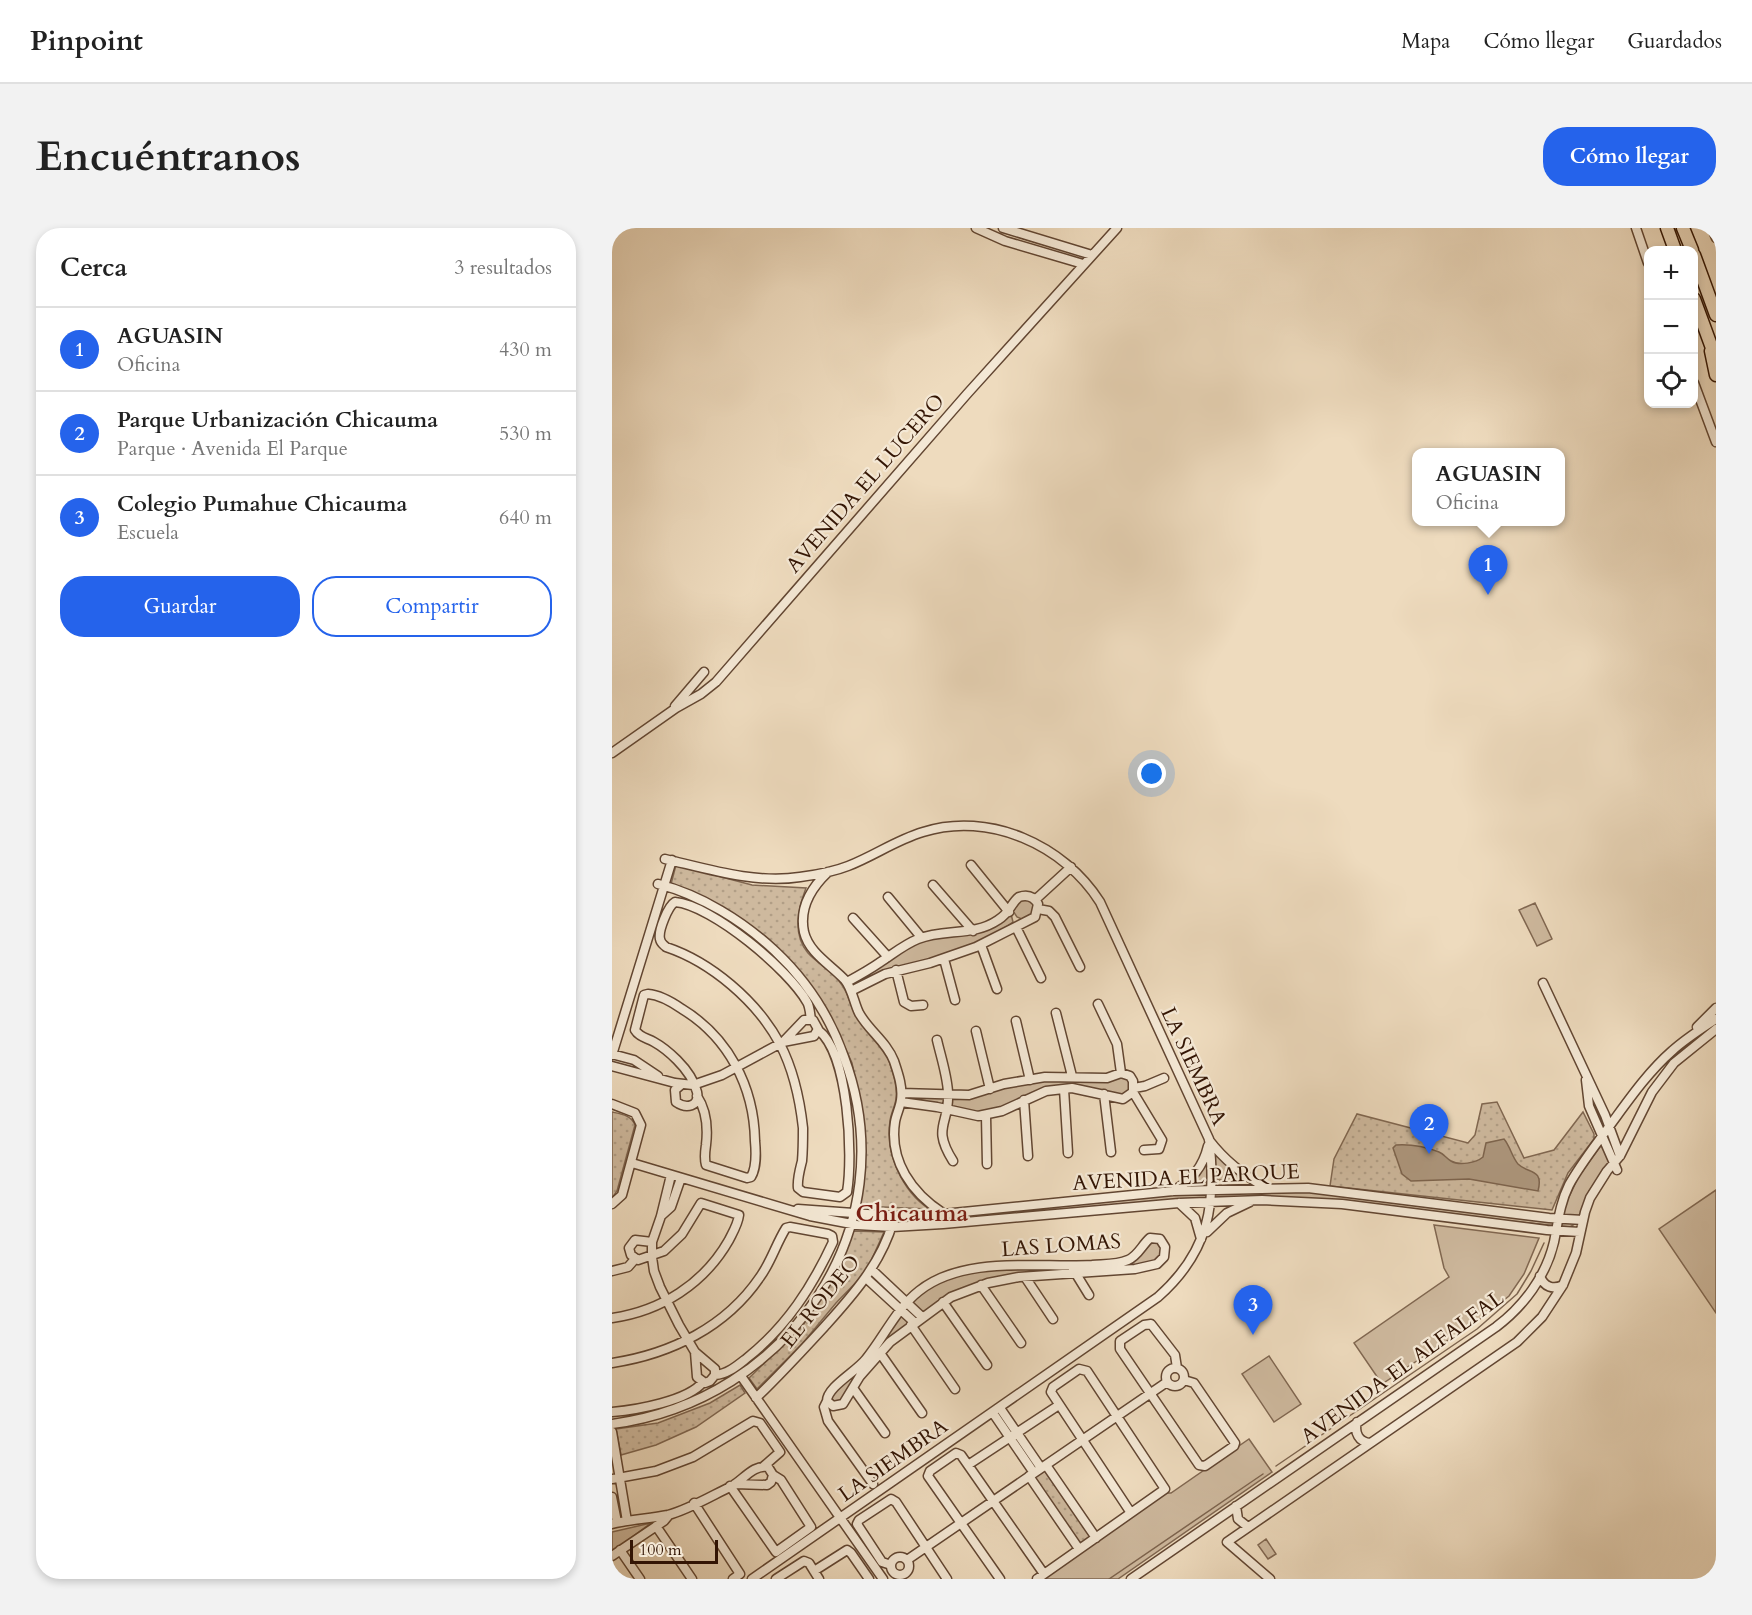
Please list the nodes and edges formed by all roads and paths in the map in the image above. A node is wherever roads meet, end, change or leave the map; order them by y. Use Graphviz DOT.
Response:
graph roads {
  1 [pos="976,228"];
  2 [pos="1003,228"];
  3 [pos="1117,228"];
  4 [pos="1636,228"];
  5 [pos="1667,228"];
  6 [pos="1683,228"];
  7 [pos="1712,228"];
  8 [pos="1716,238"];
  9 [pos="1674,246"];
  10 [pos="1690,246"];
  11 [pos="1644,251"];
  12 [pos="1092,255"];
  13 [pos="1083,264"];
  14 [pos="1698,266"];
  15 [pos="1694,300"];
  16 [pos="1716,315"];
  17 [pos="1709,341"];
  18 [pos="1716,359"];
  19 [pos="1716,375"];
  20 [pos="1698,394"];
  21 [pos="1716,442"];
  22 [pos="704,672"];
  23 [pos="666,715"];
  24 [pos="612,753"];
  25 [pos="971,865"];
  26 [pos="1071,867"];
  27 [pos="829,871"];
  28 [pos="661,885"];
  29 [pos="933,885"];
  30 [pos="888,897"];
  31 [pos="1037,904"];
  32 [pos="1009,912"];
  33 [pos="853,918"];
  34 [pos="987,927"];
  35 [pos="1016,927"];
  36 [pos="973,931"];
  37 [pos="921,937"];
  38 [pos="992,940"];
  39 [pos="981,945"];
  40 [pos="885,959"];
  41 [pos="944,959"];
  42 [pos="1080,967"];
  43 [pos="892,972"];
  44 [pos="1041,978"];
  45 [pos="847,982"];
  46 [pos="1543,983"];
  47 [pos="998,989"];
  48 [pos="851,991"];
  49 [pos="955,1000"];
  50 [pos="1098,1004"];
  51 [pos="923,1005"];
  52 [pos="1716,1008"];
  53 [pos="1056,1012"];
  54 [pos="1716,1019"];
  55 [pos="811,1020"];
  56 [pos="1016,1021"];
  57 [pos="1716,1029"];
  58 [pos="818,1030"];
  59 [pos="976,1031"];
  60 [pos="1716,1035"];
  61 [pos="937,1040"];
  62 [pos="1682,1042"];
  63 [pos="781,1043"];
  64 [pos="1691,1048"];
  65 [pos="612,1054"];
  66 [pos="612,1066"];
  67 [pos="737,1067"];
  68 [pos="1121,1073"];
  69 [pos="1585,1074"];
  70 [pos="1072,1076"];
  71 [pos="1045,1077"];
  72 [pos="1164,1078"];
  73 [pos="663,1080"];
  74 [pos="1030,1080"];
  75 [pos="682,1084"];
  76 [pos="693,1085"];
  77 [pos="990,1089"];
  78 [pos="1064,1089"];
  79 [pos="1046,1090"];
  80 [pos="1134,1090"];
  81 [pos="1104,1094"];
  82 [pos="697,1096"];
  83 [pos="948,1096"];
  84 [pos="902,1097"];
  85 [pos="1024,1100"];
  86 [pos="612,1104"];
  87 [pos="946,1109"];
  88 [pos="986,1116"];
  89 [pos="1609,1127"];
  90 [pos="1602,1137"];
  91 [pos="1209,1139"];
  92 [pos="1144,1150"];
  93 [pos="1111,1152"];
  94 [pos="1068,1153"];
  95 [pos="1028,1156"];
  96 [pos="953,1161"];
  97 [pos="632,1163"];
  98 [pos="1617,1163"];
  99 [pos="987,1164"];
  100 [pos="671,1175"];
  101 [pos="681,1178"];
  102 [pos="1266,1188"];
  103 [pos="1308,1188"];
  104 [pos="1212,1189"];
  105 [pos="1173,1191"];
  106 [pos="1345,1192"];
  107 [pos="1256,1200"];
  108 [pos="1212,1201"];
  109 [pos="1306,1201"];
  110 [pos="1179,1203"];
  111 [pos="612,1204"];
  112 [pos="1342,1204"];
  113 [pos="1443,1205"];
  114 [pos="790,1209"];
  115 [pos="853,1212"];
  116 [pos="944,1214"];
  117 [pos="661,1216"];
  118 [pos="895,1216"];
  119 [pos="1442,1217"];
  120 [pos="1558,1219"];
  121 [pos="1583,1220"];
  122 [pos="850,1224"];
  123 [pos="892,1227"];
  124 [pos="1556,1231"];
  125 [pos="1580,1232"];
  126 [pos="1201,1239"];
  127 [pos="652,1242"];
  128 [pos="652,1257"];
  129 [pos="636,1259"];
  130 [pos="999,1267"];
  131 [pos="872,1269"];
  132 [pos="1073,1269"];
  133 [pos="612,1271"];
  134 [pos="1540,1276"];
  135 [pos="1025,1277"];
  136 [pos="866,1278"];
  137 [pos="1000,1281"];
  138 [pos="981,1285"];
  139 [pos="1563,1285"];
  140 [pos="1089,1295"];
  141 [pos="667,1301"];
  142 [pos="906,1302"];
  143 [pos="943,1302"];
  144 [pos="900,1309"];
  145 [pos="612,1318"];
  146 [pos="1053,1319"];
  147 [pos="916,1321"];
  148 [pos="688,1340"];
  149 [pos="1021,1343"];
  150 [pos="695,1352"];
  151 [pos="880,1353"];
  152 [pos="612,1363"];
  153 [pos="867,1363"];
  154 [pos="987,1365"];
  155 [pos="1177,1368"];
  156 [pos="715,1375"];
  157 [pos="741,1377"];
  158 [pos="1184,1380"];
  159 [pos="703,1382"];
  160 [pos="1167,1382"];
  161 [pos="854,1388"];
  162 [pos="954,1389"];
  163 [pos="1151,1394"];
  164 [pos="756,1398"];
  165 [pos="828,1401"];
  166 [pos="1059,1405"];
  167 [pos="996,1411"];
  168 [pos="612,1412"];
  169 [pos="922,1413"];
  170 [pos="1117,1417"];
  171 [pos="1357,1422"];
  172 [pos="612,1424"];
  173 [pos="612,1432"];
  174 [pos="885,1433"];
  175 [pos="1013,1435"];
  176 [pos="1083,1440"];
  177 [pos="1370,1443"];
  178 [pos="968,1465"];
  179 [pos="764,1466"];
  180 [pos="1038,1471"];
  181 [pos="773,1475"];
  182 [pos="616,1478"];
  183 [pos="733,1485"];
  184 [pos="873,1485"];
  185 [pos="612,1497"];
  186 [pos="993,1501"];
  187 [pos="694,1503"];
  188 [pos="1236,1506"];
  189 [pos="1131,1513"];
  190 [pos="669,1515"];
  191 [pos="646,1518"];
  192 [pos="841,1518"];
  193 [pos="627,1521"];
  194 [pos="614,1523"];
  195 [pos="961,1523"];
  196 [pos="1248,1527"];
  197 [pos="652,1528"];
  198 [pos="1096,1538"];
  199 [pos="926,1547"];
  200 [pos="1079,1549"];
  201 [pos="620,1550"];
  202 [pos="612,1556"];
  203 [pos="907,1560"];
  204 [pos="891,1565"];
  205 [pos="817,1575"];
  206 [pos="1040,1576"];
  207 [pos="896,1577"];
  208 [pos="640,1579"];
  209 [pos="692,1579"];
  210 [pos="733,1579"];
  211 [pos="752,1579"];
  212 [pos="776,1579"];
  213 [pos="869,1579"];
  214 [pos="883,1579"];
  215 [pos="947,1579"];
  216 [pos="1000,1579"];
  217 [pos="1131,1579"];
  218 [pos="1270,1579"];
  1 -- 13 [label="street"];
  2 -- 12 [label="street"];
  3 -- 12 [label="street, AVENIDA EL LUCERO"];
  4 -- 11 [label="street"];
  5 -- 9 [label="highway"];
  6 -- 10 [label="highway"];
  7 -- 8 [label="street"];
  12 -- 13 [label="street, AVENIDA EL LUCERO"];
  13 -- 23 [label="street, AVENIDA EL LUCERO"];
  14 -- 16 [label="highway"];
  15 -- 17 [label="highway"];
  17 -- 18 [label="highway"];
  17 -- 19 [label="highway"];
  20 -- 21 [label="street"];
  22 -- 23 [label="street, AVENIDA EL LUCERO"];
  23 -- 24 [label="street, AVENIDA EL LUCERO"];
  25 -- 32 [label="street"];
  26 -- 27 [label="street, LA SIEMBRA"];
  26 -- 31 [label="street"];
  26 -- 91 [label="street, LA SIEMBRA"];
  27 -- 28 [label="street, LA SIEMBRA"];
  27 -- 45 [label="street"];
  28 -- 65 [label="street"];
  28 -- 115 [label="street, EL RODEO"];
  29 -- 36 [label="street"];
  30 -- 37 [label="street"];
  31 -- 32 [label="street"];
  31 -- 35 [label="street"];
  31 -- 42 [label="street"];
  32 -- 34 [label="street"];
  33 -- 40 [label="street"];
  34 -- 36 [label="street"];
  34 -- 38 [label="street"];
  35 -- 38 [label="street"];
  35 -- 44 [label="street"];
  36 -- 37 [label="street"];
  37 -- 40 [label="street"];
  38 -- 39 [label="street"];
  39 -- 41 [label="street"];
  39 -- 47 [label="street"];
  40 -- 43 [label="street"];
  40 -- 45 [label="street"];
  41 -- 43 [label="street"];
  41 -- 49 [label="street"];
  43 -- 48 [label="street"];
  43 -- 51 [label="street"];
  45 -- 48 [label="street"];
  46 -- 69 [label="street"];
  48 -- 84 [label="street"];
  50 -- 68 [label="street"];
  52 -- 62 [label="street"];
  53 -- 70 [label="street"];
  54 -- 62 [label="street, AVENIDA EL ALFALFAL"];
  55 -- 58 [label="street"];
  55 -- 63 [label="street"];
  55 -- 63 [label="street"];
  56 -- 74 [label="street"];
  57 -- 64 [label="street, AVENIDA EL ALFALFAL"];
  58 -- 63 [label="street"];
  58 -- 63 [label="street"];
  59 -- 77 [label="street"];
  60 -- 64 [label="street"];
  61 -- 83 [label="street"];
  62 -- 89 [label="street, AVENIDA EL ALFALFAL"];
  63 -- 67 [label="street"];
  64 -- 98 [label="street, AVENIDA EL ALFALFAL"];
  65 -- 73 [label="street"];
  66 -- 73 [label="street"];
  67 -- 76 [label="street"];
  67 -- 76 [label="street"];
  67 -- 82 [label="street"];
  68 -- 70 [label="street"];
  68 -- 80 [label="street"];
  69 -- 89 [label="street"];
  69 -- 90 [label="street"];
  70 -- 71 [label="street"];
  71 -- 74 [label="street"];
  71 -- 79 [label="street"];
  72 -- 80 [label="street"];
  73 -- 75 [label="street"];
  74 -- 77 [label="street"];
  75 -- 76 [label="street"];
  75 -- 82 [label="street"];
  76 -- 82 [label="street"];
  77 -- 83 [label="street"];
  78 -- 79 [label="street"];
  78 -- 81 [label="street"];
  78 -- 94 [label="street"];
  79 -- 85 [label="street"];
  80 -- 81 [label="street"];
  80 -- 92 [label="street"];
  81 -- 93 [label="street"];
  83 -- 84 [label="street"];
  83 -- 87 [label="street"];
  84 -- 87 [label="street"];
  84 -- 116 [label="street"];
  85 -- 88 [label="street"];
  85 -- 95 [label="street"];
  86 -- 97 [label="street"];
  87 -- 88 [label="street"];
  87 -- 96 [label="street"];
  88 -- 99 [label="street"];
  89 -- 90 [label="street, AVENIDA EL ALFALFAL"];
  89 -- 98 [label="street"];
  90 -- 98 [label="street"];
  90 -- 120 [label="street, AVENIDA EL ALFALFAL"];
  91 -- 102 [label="street"];
  91 -- 104 [label="street, LA SIEMBRA"];
  91 -- 105 [label="street"];
  97 -- 100 [label="street, AVENIDA EL PARQUE"];
  97 -- 111 [label="street"];
  98 -- 121 [label="street, AVENIDA EL ALFALFAL"];
  100 -- 101 [label="street, AVENIDA EL PARQUE"];
  100 -- 117 [label="street"];
  101 -- 114 [label="street, AVENIDA EL PARQUE"];
  101 -- 117 [label="street"];
  102 -- 103 [label="street, AVENIDA EL PARQUE"];
  102 -- 104 [label="street, AVENIDA EL PARQUE"];
  103 -- 106 [label="street, AVENIDA EL PARQUE"];
  103 -- 109 [label="street"];
  104 -- 105 [label="street, AVENIDA EL PARQUE"];
  104 -- 108 [label="street, LA SIEMBRA"];
  105 -- 116 [label="street, AVENIDA EL PARQUE"];
  106 -- 112 [label="street"];
  106 -- 113 [label="street, AVENIDA EL PARQUE"];
  107 -- 108 [label="street, AVENIDA EL PARQUE"];
  107 -- 109 [label="street, AVENIDA EL PARQUE"];
  107 -- 126 [label="street"];
  108 -- 110 [label="street, AVENIDA EL PARQUE"];
  108 -- 126 [label="street, LA SIEMBRA"];
  109 -- 112 [label="street, AVENIDA EL PARQUE"];
  110 -- 123 [label="street, AVENIDA EL PARQUE"];
  110 -- 126 [label="street"];
  112 -- 119 [label="street, AVENIDA EL PARQUE"];
  113 -- 119 [label="street"];
  113 -- 120 [label="street, AVENIDA EL PARQUE"];
  114 -- 115 [label="street, AVENIDA EL PARQUE"];
  114 -- 122 [label="street, AVENIDA EL PARQUE"];
  115 -- 118 [label="street, AVENIDA EL PARQUE"];
  115 -- 122 [label="street, EL RODEO"];
  116 -- 118 [label="street, AVENIDA EL PARQUE"];
  117 -- 127 [label="street"];
  118 -- 123 [label="street, EL RODEO"];
  119 -- 124 [label="street, AVENIDA EL PARQUE"];
  120 -- 121 [label="street, AVENIDA EL PARQUE"];
  120 -- 124 [label="street, AVENIDA EL ALFALFAL"];
  121 -- 125 [label="street, AVENIDA EL ALFALFAL"];
  122 -- 123 [label="street, AVENIDA EL PARQUE"];
  122 -- 157 [label="street, EL RODEO"];
  123 -- 131 [label="street, EL RODEO"];
  124 -- 125 [label="street, AVENIDA EL PARQUE"];
  124 -- 134 [label="street, AVENIDA EL ALFALFAL"];
  125 -- 139 [label="street, AVENIDA EL ALFALFAL"];
  126 -- 167 [label="street, LA SIEMBRA"];
  127 -- 128 [label="street"];
  127 -- 129 [label="street"];
  128 -- 129 [label="street"];
  128 -- 141 [label="street"];
  128 -- 141 [label="street"];
  129 -- 133 [label="street"];
  130 -- 132 [label="street, LAS LOMAS"];
  130 -- 137 [label="street"];
  130 -- 142 [label="street, LAS LOMAS"];
  131 -- 136 [label="street, EL RODEO"];
  131 -- 142 [label="street"];
  132 -- 132 [label="street, LAS LOMAS"];
  132 -- 135 [label="street, LAS LOMAS"];
  132 -- 140 [label="street"];
  134 -- 139 [label="street"];
  134 -- 171 [label="street, AVENIDA EL ALFALFAL"];
  135 -- 137 [label="street, LAS LOMAS"];
  135 -- 146 [label="street"];
  136 -- 144 [label="street"];
  136 -- 164 [label="street, EL RODEO"];
  137 -- 138 [label="street, LAS LOMAS"];
  138 -- 143 [label="street, LAS LOMAS"];
  138 -- 149 [label="street"];
  139 -- 177 [label="street, AVENIDA EL ALFALFAL"];
  141 -- 145 [label="street"];
  141 -- 148 [label="street"];
  142 -- 144 [label="street, LAS LOMAS"];
  142 -- 147 [label="street"];
  143 -- 147 [label="street, LAS LOMAS"];
  143 -- 154 [label="street"];
  144 -- 147 [label="street"];
  144 -- 153 [label="street, LAS LOMAS"];
  147 -- 151 [label="street, LAS LOMAS"];
  147 -- 162 [label="street"];
  148 -- 150 [label="street"];
  148 -- 152 [label="street"];
  148 -- 156 [label="street"];
  150 -- 156 [label="street"];
  150 -- 159 [label="street"];
  151 -- 153 [label="street, LAS LOMAS"];
  151 -- 169 [label="street"];
  153 -- 161 [label="street, LAS LOMAS"];
  153 -- 165 [label="street, LAS LOMAS"];
  155 -- 158 [label="street"];
  155 -- 160 [label="street"];
  155 -- 163 [label="street"];
  156 -- 159 [label="street"];
  157 -- 164 [label="street"];
  157 -- 172 [label="street, EL RODEO"];
  158 -- 160 [label="street"];
  158 -- 163 [label="street"];
  159 -- 168 [label="street"];
  160 -- 163 [label="street"];
  161 -- 165 [label="street, LAS LOMAS"];
  161 -- 174 [label="street"];
  163 -- 170 [label="street"];
  164 -- 192 [label="street"];
  165 -- 184 [label="street"];
  166 -- 170 [label="street"];
  166 -- 175 [label="street"];
  166 -- 176 [label="street"];
  167 -- 175 [label="street"];
  167 -- 192 [label="street, LA SIEMBRA"];
  170 -- 176 [label="street"];
  170 -- 189 [label="street"];
  171 -- 177 [label="street"];
  171 -- 188 [label="street, AVENIDA EL ALFALFAL"];
  173 -- 182 [label="street"];
  175 -- 178 [label="street"];
  175 -- 180 [label="street"];
  176 -- 180 [label="street"];
  176 -- 189 [label="street"];
  177 -- 196 [label="street, AVENIDA EL ALFALFAL"];
  178 -- 186 [label="street"];
  178 -- 195 [label="street"];
  179 -- 181 [label="street"];
  179 -- 182 [label="street"];
  179 -- 183 [label="street"];
  180 -- 186 [label="street"];
  180 -- 198 [label="street"];
  180 -- 200 [label="street"];
  181 -- 183 [label="street"];
  181 -- 183 [label="street"];
  182 -- 193 [label="street"];
  183 -- 187 [label="street"];
  185 -- 194 [label="street"];
  186 -- 195 [label="street"];
  186 -- 206 [label="street"];
  187 -- 190 [label="street"];
  187 -- 210 [label="street"];
  188 -- 196 [label="street"];
  188 -- 217 [label="street, AVENIDA EL ALFALFAL"];
  189 -- 198 [label="street"];
  190 -- 191 [label="street"];
  190 -- 197 [label="street"];
  191 -- 193 [label="street"];
  191 -- 197 [label="street"];
  192 -- 211 [label="street, LA SIEMBRA"];
  192 -- 214 [label="street"];
  193 -- 194 [label="street"];
  195 -- 199 [label="street"];
  195 -- 216 [label="street"];
  196 -- 218 [label="street, AVENIDA EL ALFALFAL"];
  197 -- 201 [label="street"];
  197 -- 209 [label="street"];
  198 -- 200 [label="street"];
  199 -- 203 [label="street"];
  199 -- 204 [label="street"];
  199 -- 215 [label="street"];
  200 -- 206 [label="street"];
  201 -- 202 [label="street"];
  201 -- 208 [label="street"];
  203 -- 204 [label="street"];
  203 -- 207 [label="street"];
  204 -- 207 [label="street"];
  205 -- 212 [label="street"];
  205 -- 213 [label="street"];
}
